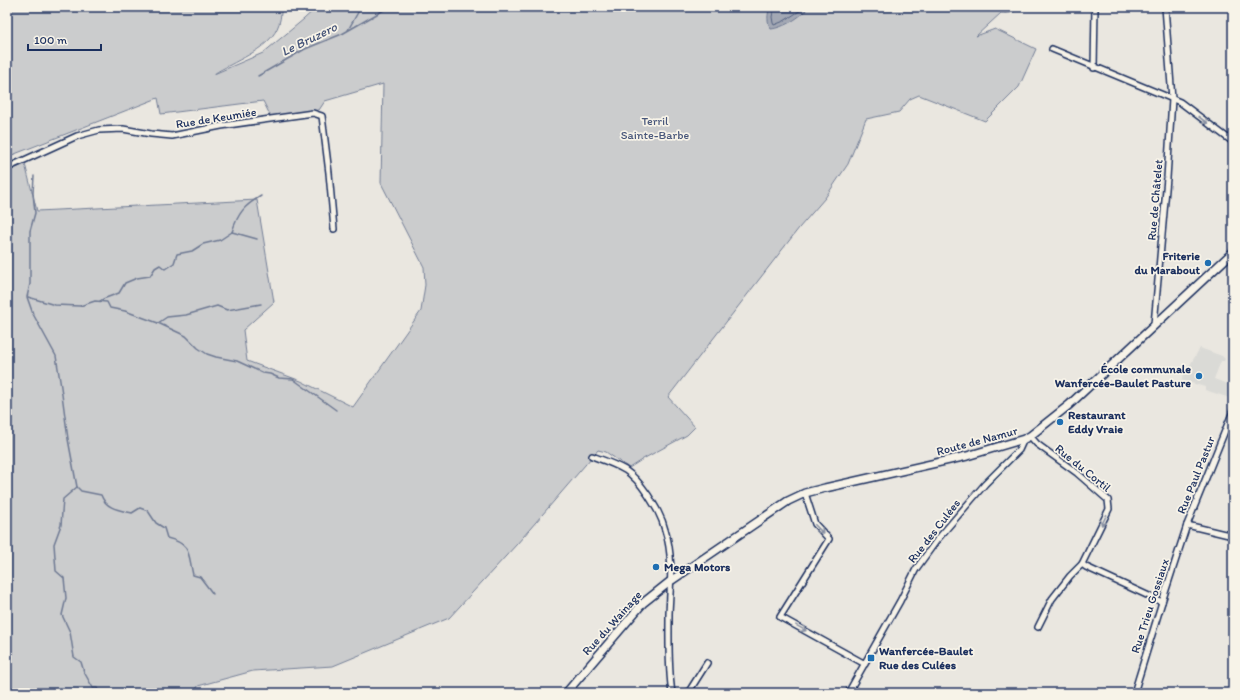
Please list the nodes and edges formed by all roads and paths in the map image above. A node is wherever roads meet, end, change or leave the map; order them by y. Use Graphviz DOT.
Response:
graph roads {
  1 [pos="1095,7"];
  2 [pos="1165,7"];
  3 [pos="1052,49"];
  4 [pos="1094,68"];
  5 [pos="1172,100"];
  6 [pos="1233,142"];
  7 [pos="7,168"];
  8 [pos="334,229"];
  9 [pos="1233,252"];
  10 [pos="1154,325"];
  11 [pos="1233,411"];
  12 [pos="1027,438"];
  13 [pos="592,456"];
  14 [pos="805,493"];
  15 [pos="1187,525"];
  16 [pos="1233,536"];
  17 [pos="721,546"];
  18 [pos="1082,564"];
  19 [pos="672,580"];
  20 [pos="1162,602"];
  21 [pos="1038,628"];
  22 [pos="707,663"];
  23 [pos="865,664"];
  24 [pos="850,691"];
  25 [pos="566,693"];
  26 [pos="672,693"];
  27 [pos="688,693"];
  28 [pos="859,693"];
  29 [pos="1134,693"];
  1 -- 4 [label="street"];
  2 -- 5 [label="street, Rue de Châtelet"];
  3 -- 4 [label="street"];
  4 -- 5 [label="street"];
  5 -- 6 [label="street, one-way"];
  5 -- 10 [label="street, Rue de Châtelet"];
  7 -- 8 [label="street, Rue de Keumiée"];
  9 -- 10 [label="main road, Route de Namur"];
  10 -- 12 [label="main road, Route de Namur"];
  11 -- 15 [label="street, Rue Paul Pastur"];
  12 -- 14 [label="main road, Route de Namur"];
  12 -- 18 [label="street, Rue du Cortil, one-way"];
  12 -- 23 [label="street, Rue des Culées"];
  13 -- 19 [label="street"];
  14 -- 17 [label="main road, Route de Namur"];
  14 -- 23 [label="street, one-way"];
  15 -- 16 [label="street"];
  15 -- 20 [label="street, Rue Trieu Gossiaux"];
  17 -- 19 [label="main road, Rue du Wainage"];
  18 -- 20 [label="street"];
  18 -- 21 [label="street, Rue du Cortil"];
  19 -- 25 [label="main road, Rue du Wainage"];
  19 -- 26 [label="street"];
  20 -- 29 [label="street, Rue Trieu Gossiaux"];
  22 -- 27 [label="street"];
  23 -- 24 [label="street, Rue des Culées"];
  24 -- 28 [label="street"];
}
